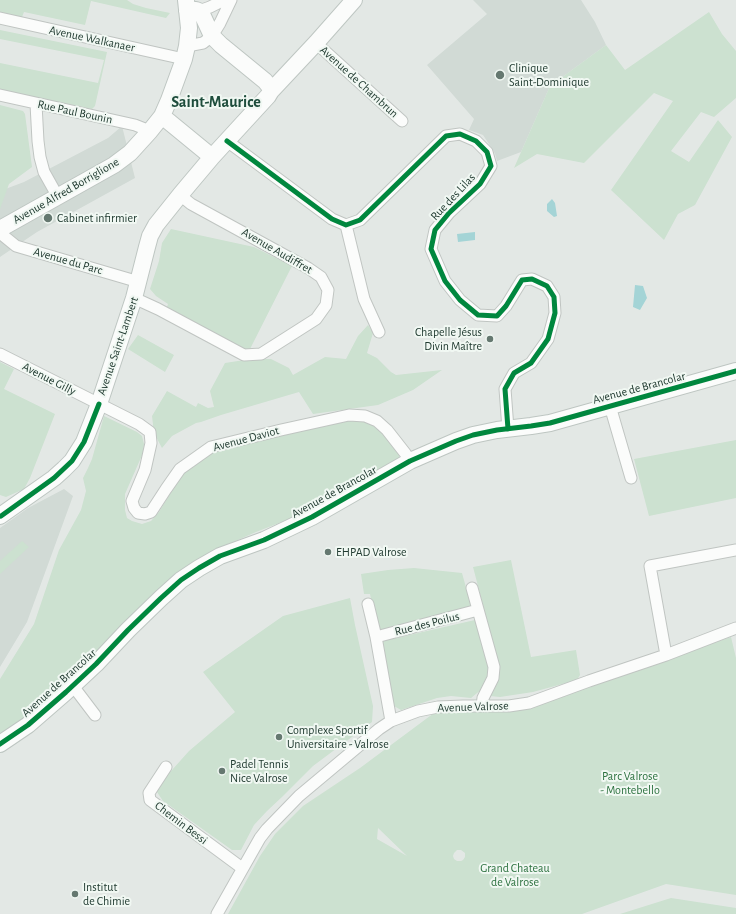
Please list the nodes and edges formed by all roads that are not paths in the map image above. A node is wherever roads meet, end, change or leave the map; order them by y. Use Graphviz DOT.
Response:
graph roads {
  1 [pos="224,0"];
  2 [pos="231,0"];
  3 [pos="354,0"];
  4 [pos="191,7"];
  5 [pos="0,18"];
  6 [pos="212,36"];
  7 [pos="316,43"];
  8 [pos="186,52"];
  9 [pos="271,91"];
  10 [pos="0,95"];
  11 [pos="36,104"];
  12 [pos="162,116"];
  13 [pos="402,121"];
  14 [pos="150,131"];
  15 [pos="226,142"];
  16 [pos="212,157"];
  17 [pos="180,195"];
  18 [pos="58,197"];
  19 [pos="346,225"];
  20 [pos="0,229"];
  21 [pos="0,233"];
  22 [pos="139,282"];
  23 [pos="134,298"];
  24 [pos="378,332"];
  25 [pos="0,354"];
  26 [pos="736,371"];
  27 [pos="98,404"];
  28 [pos="610,406"];
  29 [pos="508,429"];
  30 [pos="410,461"];
  31 [pos="631,478"];
  32 [pos="3,509"];
  33 [pos="736,550"];
  34 [pos="472,588"];
  35 [pos="368,604"];
  36 [pos="478,610"];
  37 [pos="736,628"];
  38 [pos="376,637"];
  39 [pos="666,655"];
  40 [pos="73,686"];
  41 [pos="482,706"];
  42 [pos="95,715"];
  43 [pos="391,721"];
  44 [pos="0,744"];
  45 [pos="166,767"];
  46 [pos="242,868"];
  47 [pos="217,914"];
  1 -- 4 [label="street"];
  2 -- 6 [label="street"];
  3 -- 7 [label="street, Avenue Saint-Lambert"];
  4 -- 6 [label="street"];
  4 -- 8 [label="street, Avenue Alfred Borriglione"];
  5 -- 8 [label="street, Avenue Walkanaer"];
  6 -- 8 [label="street"];
  6 -- 9 [label="street"];
  7 -- 9 [label="street, Avenue Saint-Lambert"];
  7 -- 13 [label="street, Avenue de Chambrun"];
  8 -- 12 [label="street, Avenue Alfred Borriglione"];
  9 -- 15 [label="street, Avenue Saint-Lambert"];
  10 -- 11 [label="street, Rue Paul Bounin"];
  11 -- 14 [label="street, Rue Paul Bounin"];
  11 -- 18 [label="street"];
  12 -- 14 [label="street, Avenue Alfred Borriglione"];
  12 -- 16 [label="street"];
  14 -- 18 [label="street, Avenue Alfred Borriglione"];
  15 -- 16 [label="street, Avenue Saint-Lambert"];
  15 -- 19 [label="street"];
  16 -- 17 [label="street, Avenue Saint-Lambert"];
  17 -- 22 [label="street, Avenue Saint-Lambert"];
  17 -- 23 [label="street, Avenue Audiffret"];
  18 -- 20 [label="street, Avenue Alfred Borriglione"];
  19 -- 24 [label="street"];
  19 -- 29 [label="street, Rue des Lilas"];
  21 -- 22 [label="street, Avenue du Parc"];
  22 -- 23 [label="street, Avenue Saint-Lambert"];
  23 -- 27 [label="street, Avenue Saint-Lambert"];
  25 -- 27 [label="street, Avenue Gilly"];
  26 -- 28 [label="street, Avenue de Brancolar"];
  27 -- 30 [label="street, Avenue Daviot"];
  27 -- 32 [label="street, Avenue Saint-Lambert"];
  28 -- 29 [label="street, Avenue de Brancolar"];
  28 -- 31 [label="street"];
  29 -- 30 [label="street, Avenue de Brancolar"];
  30 -- 40 [label="street, Avenue de Brancolar"];
  33 -- 39 [label="street"];
  34 -- 36 [label="street"];
  35 -- 38 [label="street"];
  36 -- 38 [label="street, Rue des Poilus"];
  36 -- 41 [label="street"];
  37 -- 39 [label="street, Avenue Valrose"];
  38 -- 43 [label="street"];
  39 -- 41 [label="street, Avenue Valrose"];
  40 -- 42 [label="street"];
  40 -- 44 [label="street, Avenue de Brancolar"];
  41 -- 43 [label="street, Avenue Valrose"];
  43 -- 46 [label="street, Avenue Valrose"];
  45 -- 46 [label="street, Chemin Bessi"];
  46 -- 47 [label="street, Avenue Valrose"];
}
